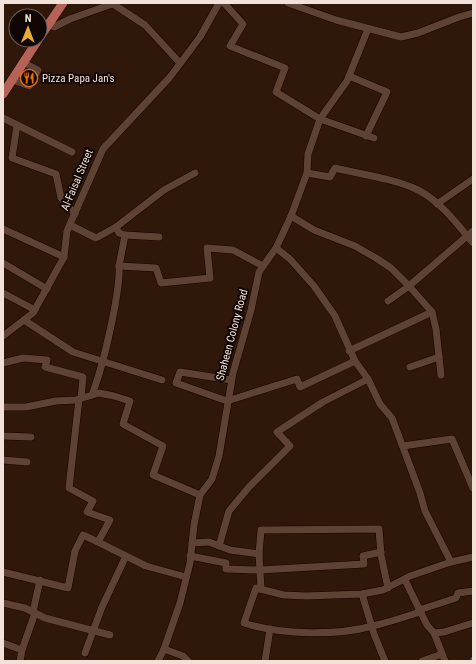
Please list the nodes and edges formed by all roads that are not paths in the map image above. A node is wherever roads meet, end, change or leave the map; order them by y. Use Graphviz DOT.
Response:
graph roads {
  1 [pos="56,3"];
  2 [pos="63,3"];
  3 [pos="219,3"];
  4 [pos="224,3"];
  5 [pos="288,3"];
  6 [pos="114,4"];
  7 [pos="473,13"];
  8 [pos="48,18"];
  9 [pos="48,21"];
  10 [pos="48,26"];
  11 [pos="368,29"];
  12 [pos="27,48"];
  13 [pos="33,48"];
  14 [pos="23,62"];
  15 [pos="180,63"];
  16 [pos="348,76"];
  17 [pos="8,80"];
  18 [pos="3,94"];
  19 [pos="3,118"];
  20 [pos="320,119"];
  21 [pos="16,125"];
  22 [pos="72,152"];
  23 [pos="195,173"];
  24 [pos="307,173"];
  25 [pos="473,180"];
  26 [pos="437,204"];
  27 [pos="75,214"];
  28 [pos="291,216"];
  29 [pos="70,225"];
  30 [pos="116,227"];
  31 [pos="3,229"];
  32 [pos="470,233"];
  33 [pos="125,235"];
  34 [pos="159,237"];
  35 [pos="473,243"];
  36 [pos="276,248"];
  37 [pos="64,257"];
  38 [pos="3,263"];
  39 [pos="119,266"];
  40 [pos="263,266"];
  41 [pos="409,286"];
  42 [pos="47,289"];
  43 [pos="3,293"];
  44 [pos="388,301"];
  45 [pos="35,310"];
  46 [pos="432,312"];
  47 [pos="24,320"];
  48 [pos="3,336"];
  49 [pos="349,351"];
  50 [pos="439,357"];
  51 [pos="104,361"];
  52 [pos="355,361"];
  53 [pos="3,363"];
  54 [pos="410,367"];
  55 [pos="441,376"];
  56 [pos="162,380"];
  57 [pos="231,380"];
  58 [pos="368,380"];
  59 [pos="92,395"];
  60 [pos="80,399"];
  61 [pos="227,401"];
  62 [pos="3,406"];
  63 [pos="3,436"];
  64 [pos="30,438"];
  65 [pos="403,446"];
  66 [pos="3,460"];
  67 [pos="27,462"];
  68 [pos="473,488"];
  69 [pos="200,495"];
  70 [pos="98,542"];
  71 [pos="192,543"];
  72 [pos="218,546"];
  73 [pos="381,552"];
  74 [pos="259,554"];
  75 [pos="126,556"];
  76 [pos="190,556"];
  77 [pos="473,557"];
  78 [pos="451,562"];
  79 [pos="260,570"];
  80 [pos="3,572"];
  81 [pos="186,577"];
  82 [pos="40,580"];
  83 [pos="405,580"];
  84 [pos="388,588"];
  85 [pos="261,589"];
  86 [pos="473,591"];
  87 [pos="362,594"];
  88 [pos="3,603"];
  89 [pos="420,611"];
  90 [pos="34,612"];
  91 [pos="473,623"];
  92 [pos="372,627"];
  93 [pos="93,630"];
  94 [pos="270,630"];
  95 [pos="434,633"];
  96 [pos="110,635"];
  97 [pos="3,644"];
  98 [pos="164,649"];
  99 [pos="22,650"];
  100 [pos="86,653"];
  101 [pos="443,658"];
  102 [pos="20,661"];
  103 [pos="158,661"];
  104 [pos="188,661"];
  105 [pos="265,661"];
  106 [pos="385,661"];
  107 [pos="422,661"];
  1 -- 8 [label="main road"];
  2 -- 9 [label="main road"];
  3 -- 15 [label="street, Al-Faisal Street"];
  4 -- 20 [label="street"];
  5 -- 11 [label="street"];
  6 -- 10 [label="street"];
  6 -- 15 [label="street"];
  7 -- 11 [label="street"];
  11 -- 16 [label="street, Shaheen Colony Road"];
  12 -- 17 [label="main road"];
  13 -- 14 [label="main road"];
  14 -- 17 [label="main road"];
  14 -- 17 [label="street"];
  15 -- 27 [label="street, Al-Faisal Street"];
  16 -- 20 [label="street, Shaheen Colony Road"];
  16 -- 20 [label="street"];
  17 -- 18 [label="main road"];
  19 -- 21 [label="street"];
  20 -- 24 [label="street, Shaheen Colony Road"];
  21 -- 22 [label="street"];
  21 -- 27 [label="street"];
  23 -- 30 [label="street"];
  24 -- 26 [label="street"];
  24 -- 28 [label="street, Shaheen Colony Road"];
  25 -- 26 [label="street"];
  26 -- 32 [label="street"];
  27 -- 29 [label="street, Al-Faisal Street"];
  28 -- 36 [label="street, Shaheen Colony Road"];
  28 -- 41 [label="street"];
  29 -- 30 [label="street"];
  29 -- 37 [label="street, Al-Faisal Street"];
  30 -- 33 [label="street"];
  31 -- 37 [label="street"];
  32 -- 35 [label="street"];
  32 -- 41 [label="street"];
  33 -- 34 [label="street"];
  33 -- 39 [label="street"];
  36 -- 40 [label="street, Shaheen Colony Road"];
  36 -- 49 [label="street"];
  37 -- 42 [label="street, Al-Faisal Street"];
  38 -- 42 [label="street"];
  39 -- 40 [label="street"];
  39 -- 51 [label="street"];
  40 -- 57 [label="street, Shaheen Colony Road"];
  41 -- 44 [label="street"];
  41 -- 46 [label="street"];
  42 -- 45 [label="street, Al-Faisal Street"];
  43 -- 45 [label="street"];
  45 -- 47 [label="street, Al-Faisal Street"];
  46 -- 49 [label="street"];
  46 -- 50 [label="street"];
  47 -- 48 [label="street, Al-Faisal Street"];
  47 -- 51 [label="street"];
  49 -- 52 [label="street"];
  50 -- 54 [label="street"];
  50 -- 55 [label="street"];
  51 -- 56 [label="street"];
  51 -- 59 [label="street"];
  52 -- 58 [label="street"];
  52 -- 61 [label="street"];
  53 -- 60 [label="street"];
  57 -- 61 [label="street, Shaheen Colony Road"];
  57 -- 61 [label="street"];
  58 -- 65 [label="street"];
  58 -- 72 [label="street"];
  59 -- 60 [label="street"];
  59 -- 69 [label="street"];
  60 -- 62 [label="street"];
  60 -- 70 [label="street"];
  61 -- 69 [label="street, Shaheen Colony Road"];
  63 -- 64 [label="street"];
  65 -- 68 [label="street"];
  65 -- 78 [label="street"];
  66 -- 67 [label="street"];
  69 -- 71 [label="street, Shaheen Colony Road"];
  70 -- 75 [label="street"];
  70 -- 82 [label="street"];
  71 -- 72 [label="street"];
  71 -- 76 [label="street, Shaheen Colony Road"];
  72 -- 74 [label="street"];
  73 -- 74 [label="street"];
  73 -- 79 [label="street"];
  73 -- 84 [label="street"];
  74 -- 79 [label="street"];
  75 -- 81 [label="street"];
  75 -- 93 [label="street"];
  76 -- 79 [label="street"];
  76 -- 81 [label="street, Shaheen Colony Road"];
  77 -- 78 [label="street"];
  78 -- 83 [label="street"];
  79 -- 85 [label="street"];
  80 -- 82 [label="street"];
  81 -- 98 [label="street, Shaheen Colony Road"];
  82 -- 90 [label="street"];
  83 -- 84 [label="street"];
  83 -- 89 [label="street"];
  84 -- 87 [label="street"];
  85 -- 87 [label="street"];
  85 -- 94 [label="street"];
  86 -- 89 [label="street"];
  87 -- 92 [label="street"];
  88 -- 90 [label="street"];
  89 -- 92 [label="street"];
  89 -- 95 [label="street"];
  90 -- 93 [label="street"];
  90 -- 99 [label="street"];
  91 -- 95 [label="street"];
  92 -- 94 [label="street"];
  92 -- 106 [label="street"];
  93 -- 96 [label="street"];
  93 -- 100 [label="street"];
  94 -- 105 [label="street"];
  95 -- 101 [label="street"];
  97 -- 99 [label="street"];
  98 -- 103 [label="street, Shaheen Colony Road"];
  98 -- 104 [label="street"];
  99 -- 102 [label="street"];
  101 -- 107 [label="street"];
}
